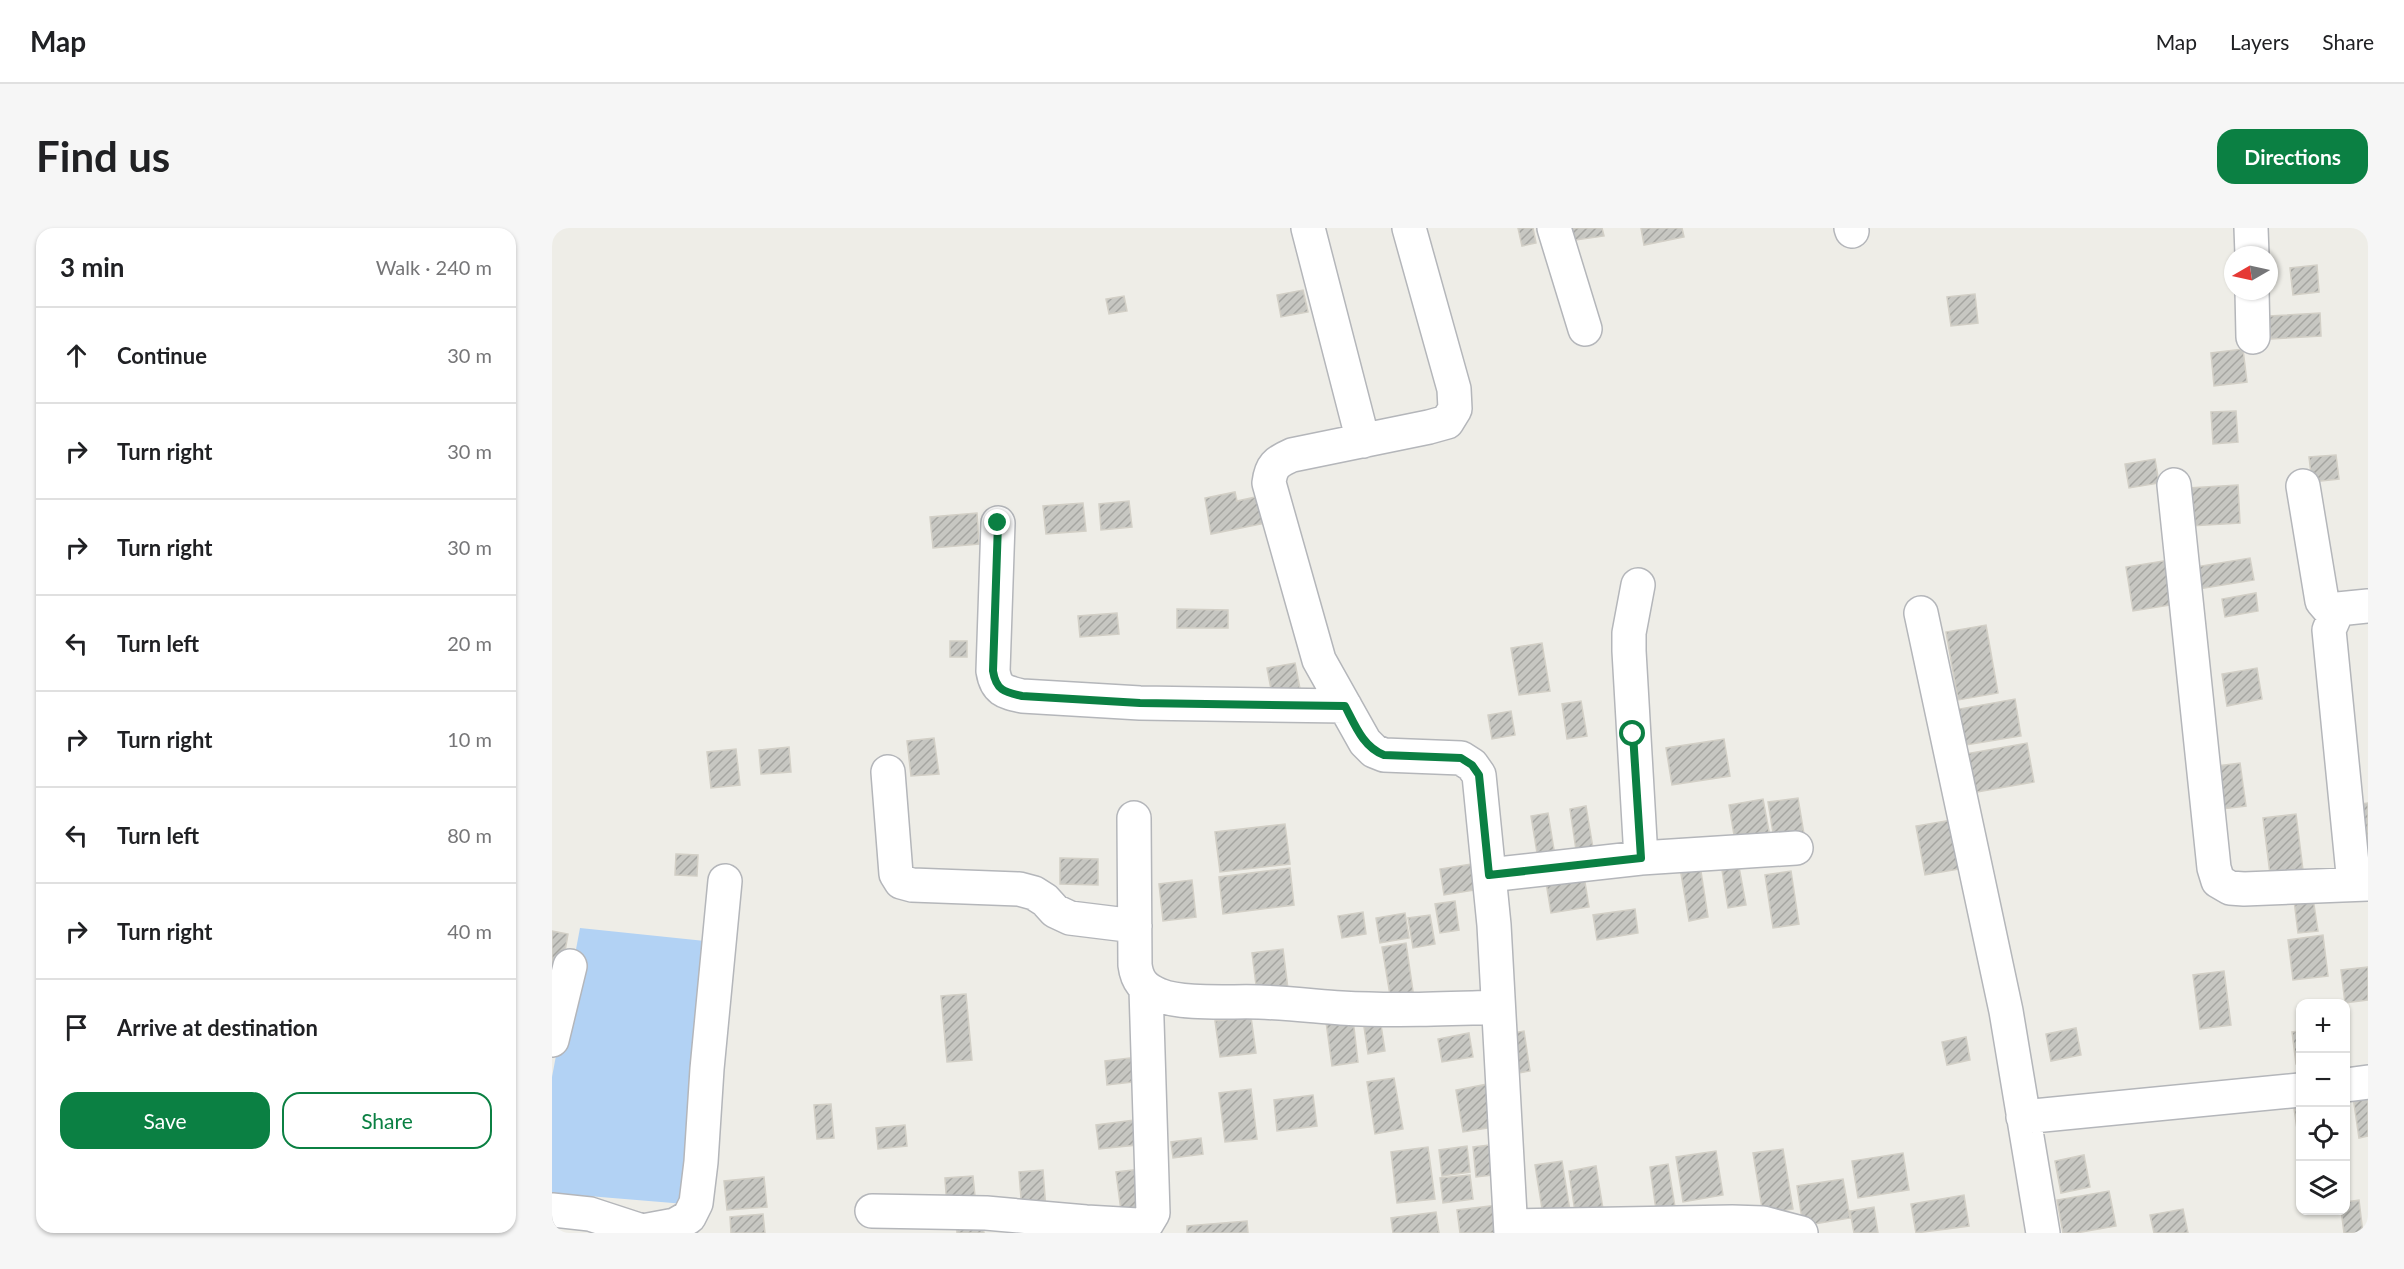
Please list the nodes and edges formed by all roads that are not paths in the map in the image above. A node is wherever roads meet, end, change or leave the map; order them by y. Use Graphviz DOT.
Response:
graph roads {
  1 [pos="1308,228"];
  2 [pos="1408,228"];
  3 [pos="1554,228"];
  4 [pos="2251,228"];
  5 [pos="2252,246"];
  6 [pos="2253,300"];
  7 [pos="1585,329"];
  8 [pos="2253,337"];
  9 [pos="1363,441"];
  10 [pos="2174,485"];
  11 [pos="2303,486"];
  12 [pos="998,523"];
  13 [pos="1638,585"];
  14 [pos="2353,607"];
  15 [pos="1921,613"];
  16 [pos="1345,706"];
  17 [pos="888,772"];
  18 [pos="1134,818"];
  19 [pos="1796,848"];
  20 [pos="1641,858"];
  21 [pos="1489,875"];
  22 [pos="725,881"];
  23 [pos="2361,884"];
  24 [pos="1135,926"];
  25 [pos="570,966"];
  26 [pos="1146,989"];
  27 [pos="1497,1007"];
  28 [pos="552,1041"];
  29 [pos="2368,1082"];
  30 [pos="2350,1084"];
  31 [pos="2296,1090"];
  32 [pos="2024,1117"];
  33 [pos="552,1210"];
  34 [pos="872,1211"];
  35 [pos="1056,1226"];
  36 [pos="1511,1229"];
  37 [pos="635,1232"];
  38 [pos="1801,1233"];
  39 [pos="2043,1233"];
  1 -- 9 [label="street"];
  2 -- 9 [label="street"];
  3 -- 7 [label="street"];
  4 -- 5 [label="street"];
  6 -- 8 [label="street"];
  9 -- 16 [label="street"];
  10 -- 23 [label="street"];
  11 -- 14 [label="street"];
  12 -- 16 [label="street"];
  13 -- 20 [label="street"];
  14 -- 23 [label="street"];
  15 -- 32 [label="street"];
  16 -- 21 [label="street"];
  17 -- 24 [label="street"];
  18 -- 24 [label="street"];
  19 -- 20 [label="street"];
  20 -- 21 [label="street"];
  21 -- 27 [label="street"];
  22 -- 37 [label="street"];
  24 -- 26 [label="street"];
  25 -- 28 [label="street"];
  26 -- 27 [label="street"];
  26 -- 35 [label="street"];
  27 -- 36 [label="street"];
  29 -- 30 [label="street"];
  31 -- 32 [label="street"];
  32 -- 39 [label="street"];
  33 -- 37 [label="street"];
  34 -- 35 [label="street"];
  36 -- 38 [label="street"];
}
